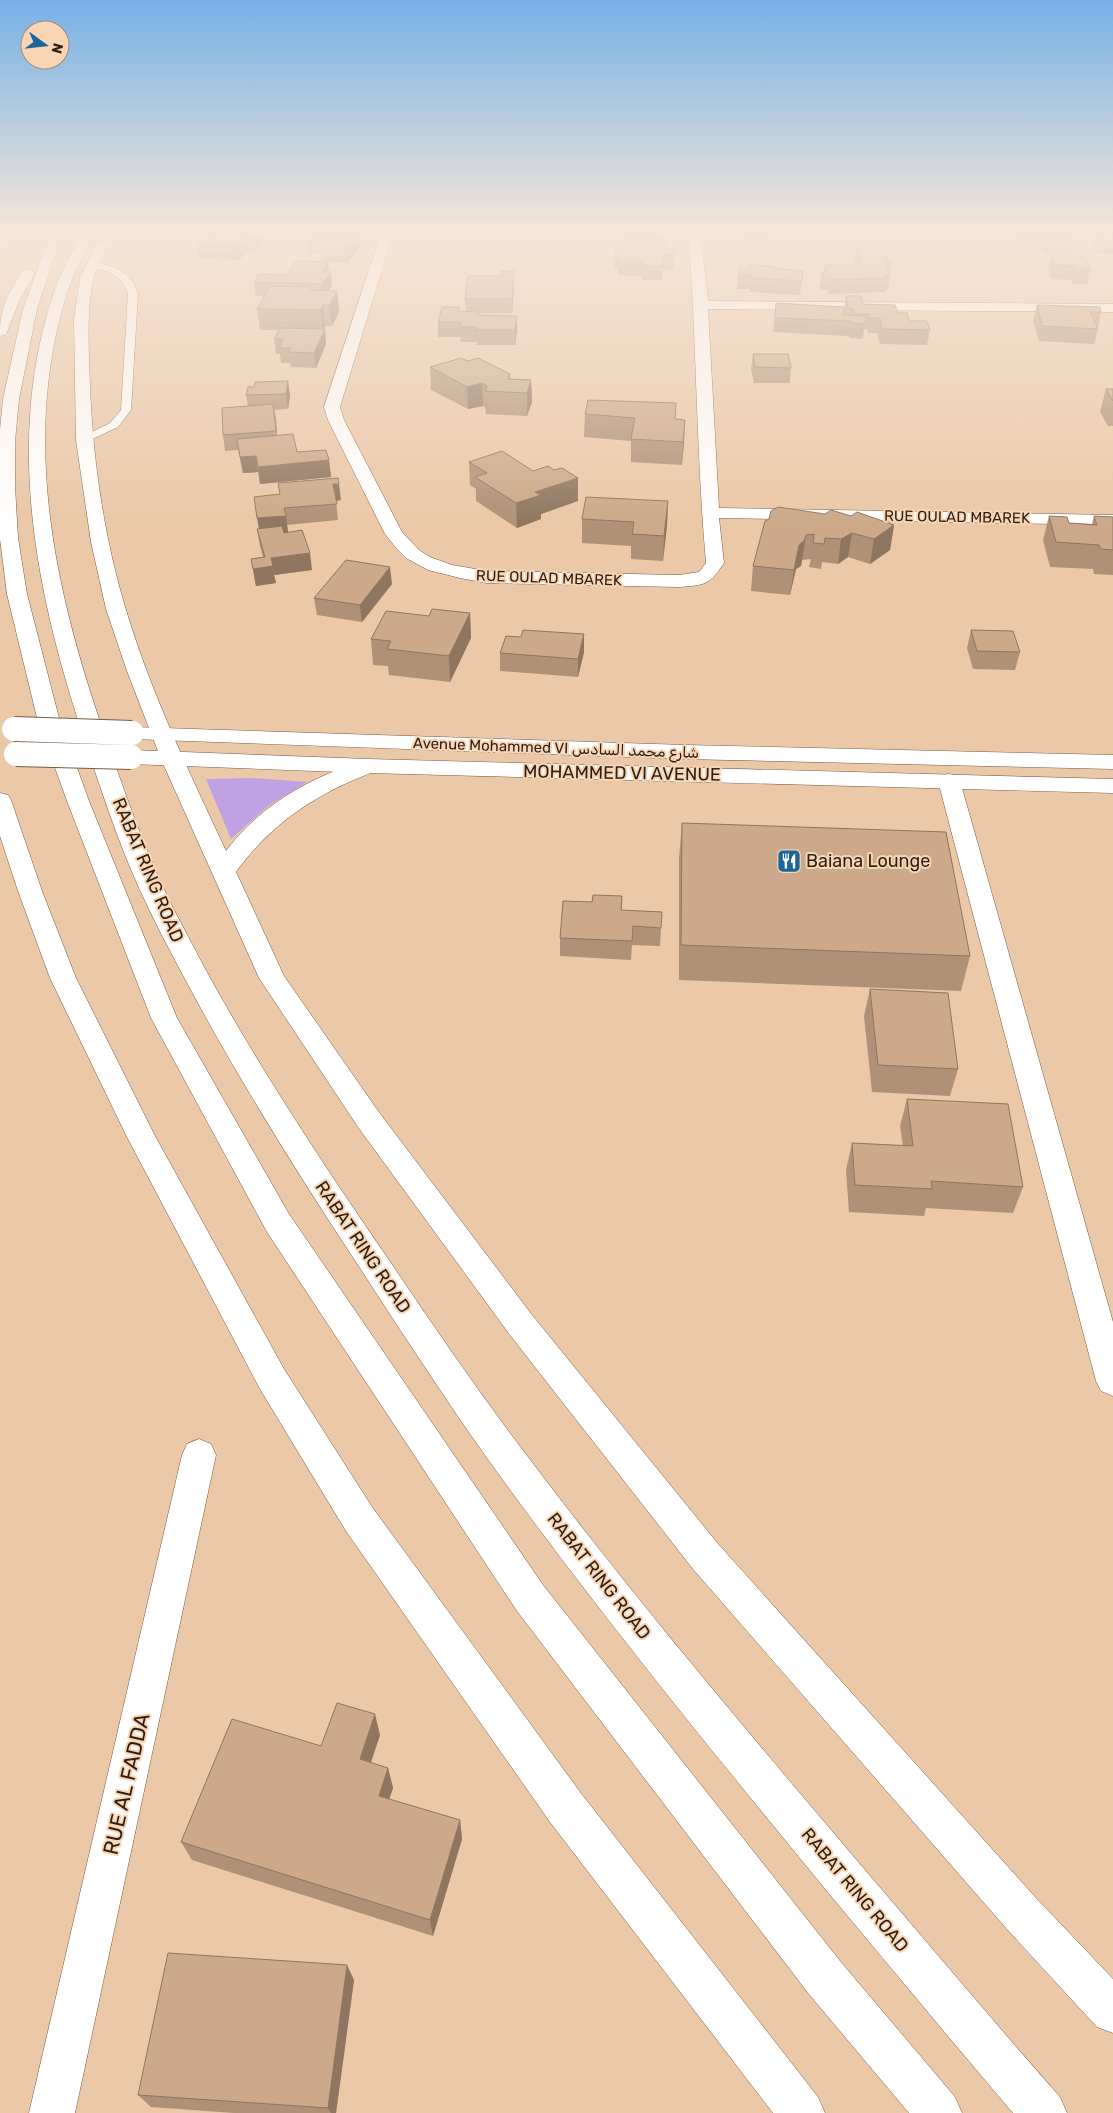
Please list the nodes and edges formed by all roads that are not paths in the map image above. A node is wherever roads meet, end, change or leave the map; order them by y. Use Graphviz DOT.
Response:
graph roads {
  1 [pos="26,329"];
  2 [pos="52,329"];
  3 [pos="81,329"];
  4 [pos="131,329"];
  5 [pos="356,329"];
  6 [pos="702,329"];
  7 [pos="84,440"];
  8 [pos="710,513"];
  9 [pos="1113,520"];
  10 [pos="7,729"];
  11 [pos="163,734"];
  12 [pos="8,753"];
  13 [pos="172,759"];
  14 [pos="1113,762"];
  15 [pos="368,766"];
  16 [pos="949,781"];
  17 [pos="1113,786"];
  18 [pos="0,800"];
  19 [pos="223,872"];
  20 [pos="1113,1381"];
  21 [pos="199,1455"];
  22 [pos="1113,2011"];
  23 [pos="52,2113"];
  24 [pos="802,2113"];
  25 [pos="939,2113"];
  26 [pos="1044,2113"];
  1 -- 25 [label="main road"];
  2 -- 26 [label="main road, RABAT RING ROAD"];
  3 -- 7 [label="main road"];
  4 -- 7 [label="lane"];
  5 -- 8 [label="main road, RUE OULAD MBAREK"];
  6 -- 8 [label="main road, RUE OULAD MBAREK"];
  7 -- 11 [label="main road"];
  8 -- 9 [label="main road, RUE OULAD MBAREK"];
  10 -- 11 [label="main road, Avenue Mohammed VI شارع محمد السادس, bridge"];
  11 -- 13 [label="main road"];
  11 -- 14 [label="main road, Avenue Mohammed VI شارع محمد السادس"];
  12 -- 13 [label="main road, MOHAMMED VI AVENUE, bridge"];
  13 -- 15 [label="main road, MOHAMMED VI AVENUE"];
  13 -- 19 [label="main road"];
  15 -- 16 [label="main road, MOHAMMED VI AVENUE"];
  15 -- 19 [label="main road"];
  16 -- 17 [label="main road, MOHAMMED VI AVENUE"];
  16 -- 20 [label="main road"];
  18 -- 24 [label="main road"];
  19 -- 22 [label="main road"];
  21 -- 23 [label="main road, RUE AL FADDA"];
}
